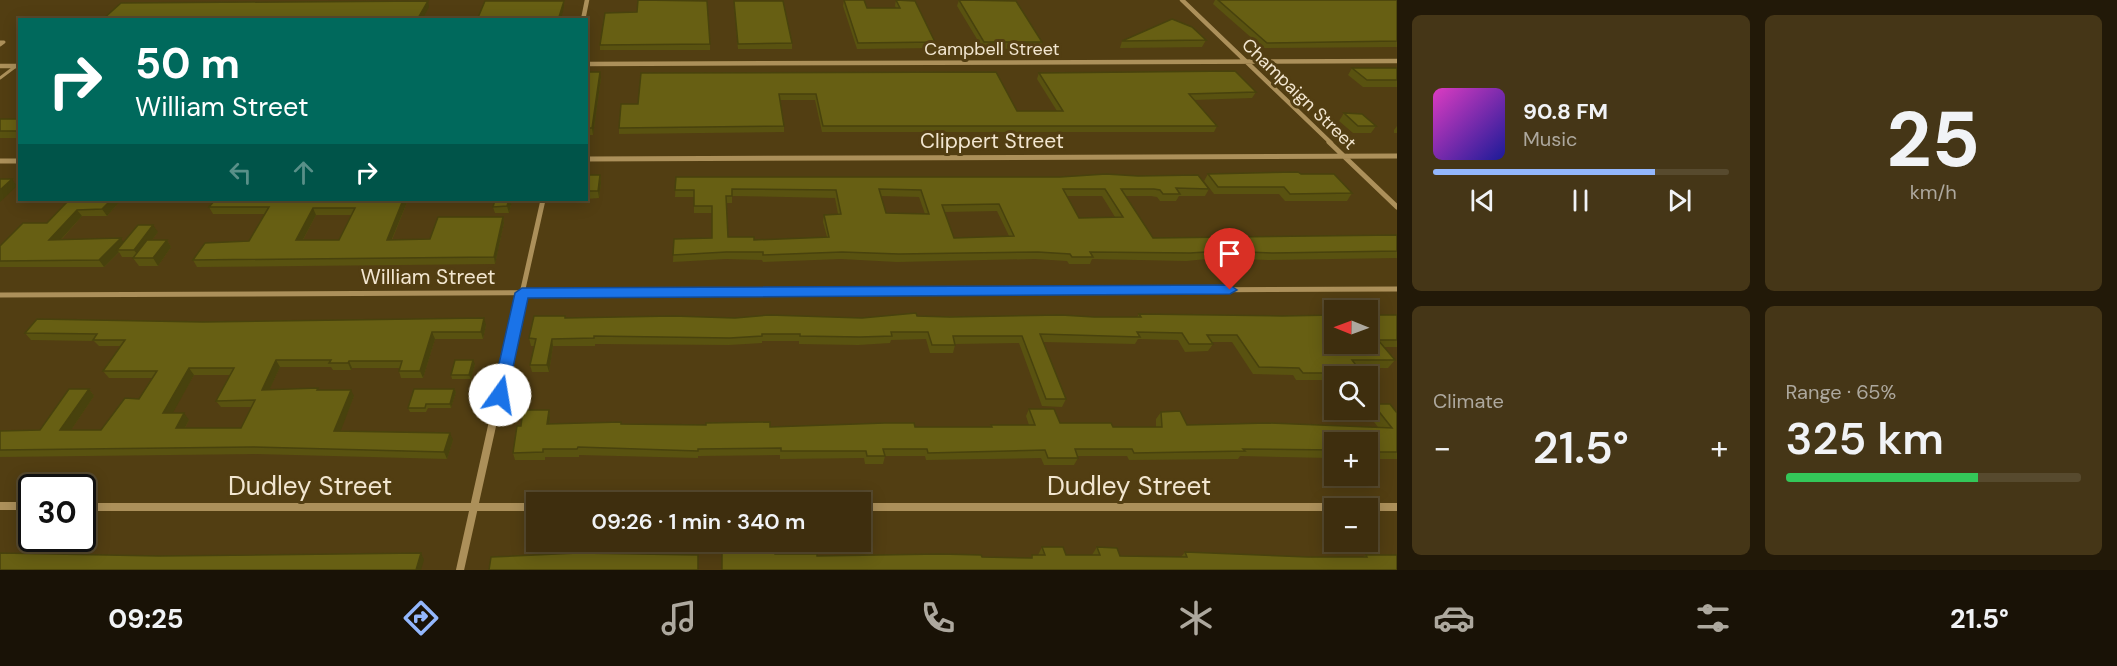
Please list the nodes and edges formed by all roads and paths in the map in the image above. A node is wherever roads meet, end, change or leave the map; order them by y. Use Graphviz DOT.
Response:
graph roads {
  1 [pos="587,0"];
  2 [pos="1182,0"];
  3 [pos="583,18"];
  4 [pos="1397,61"];
  5 [pos="1246,62"];
  6 [pos="588,64"];
  7 [pos="0,66"];
  8 [pos="18,66"];
  9 [pos="0,78"];
  10 [pos="1397,156"];
  11 [pos="1345,157"];
  12 [pos="588,159"];
  13 [pos="0,161"];
  14 [pos="18,161"];
  15 [pos="543,201"];
  16 [pos="1397,207"];
  17 [pos="1397,289"];
  18 [pos="522,293"];
  19 [pos="0,294"];
  20 [pos="0,506"];
  21 [pos="18,507"];
  22 [pos="96,507"];
  23 [pos="474,507"];
  24 [pos="526,507"];
  25 [pos="871,507"];
  26 [pos="1397,507"];
  27 [pos="460,570"];
  1 -- 3 [label="street"];
  2 -- 5 [label="street, Champaign Street"];
  4 -- 5 [label="street, Campbell Street"];
  5 -- 6 [label="street, Campbell Street"];
  5 -- 11 [label="street, Champaign Street"];
  7 -- 8 [label="street"];
  8 -- 9 [label="lane"];
  10 -- 11 [label="street, Clippert Street"];
  11 -- 12 [label="street, Clippert Street"];
  11 -- 16 [label="street, Champaign Street"];
  13 -- 14 [label="street"];
  15 -- 18 [label="street"];
  17 -- 18 [label="street, William Street"];
  18 -- 19 [label="street, William Street"];
  18 -- 23 [label="street"];
  20 -- 21 [label="street"];
  22 -- 23 [label="street, Dudley Street"];
  23 -- 24 [label="street, Dudley Street"];
  23 -- 27 [label="street"];
  25 -- 26 [label="street, Dudley Street"];
}
